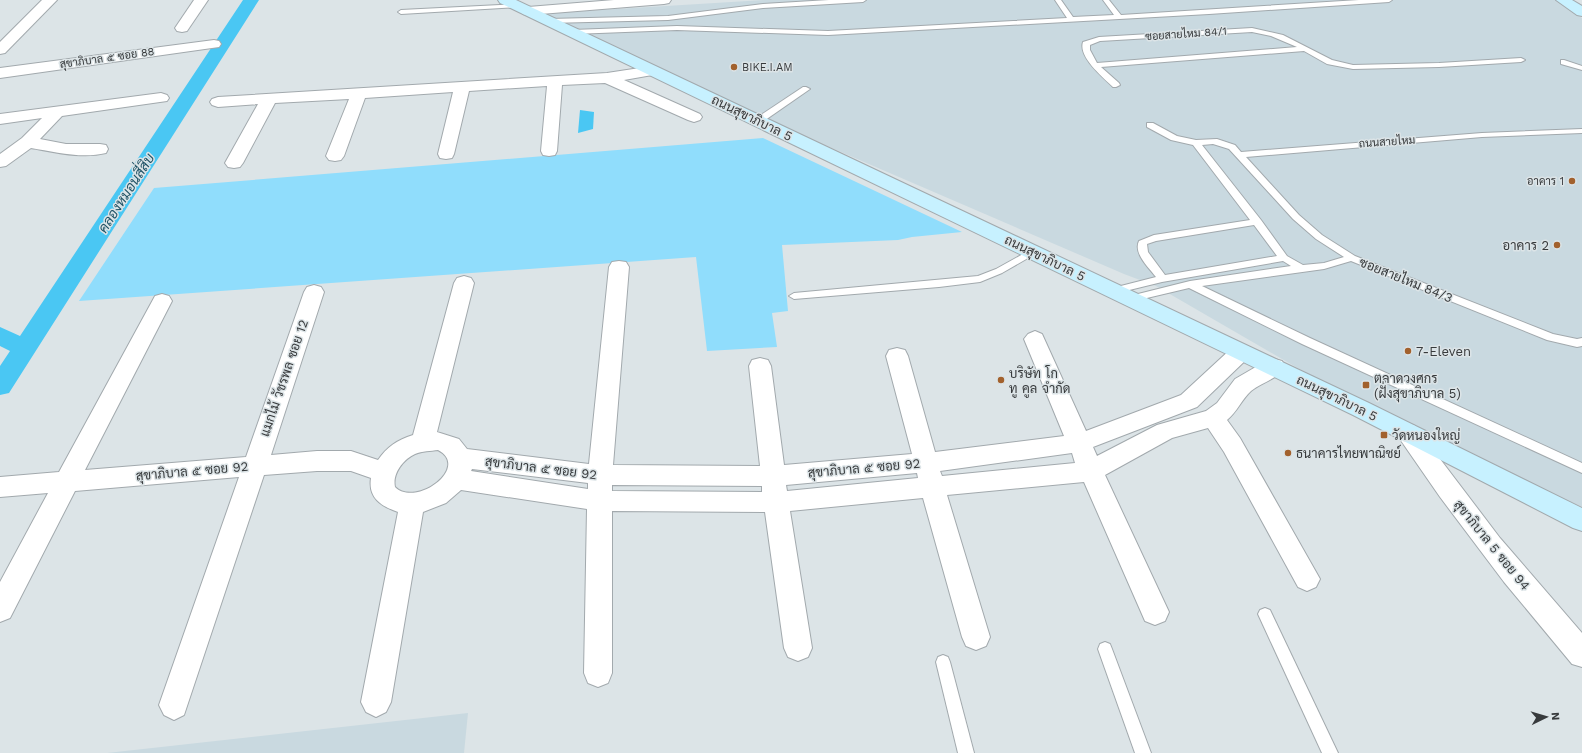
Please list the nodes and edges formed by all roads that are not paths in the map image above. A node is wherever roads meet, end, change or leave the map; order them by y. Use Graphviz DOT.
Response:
graph roads {
  1 [pos="50,0"];
  2 [pos="201,0"];
  3 [pos="664,0"];
  4 [pos="863,0"];
  5 [pos="1058,0"];
  6 [pos="1106,0"];
  7 [pos="1389,0"];
  8 [pos="1563,0"];
  9 [pos="1341,1"];
  10 [pos="517,6"];
  11 [pos="401,12"];
  12 [pos="1582,12"];
  13 [pos="1118,16"];
  14 [pos="1071,19"];
  15 [pos="549,21"];
  16 [pos="718,21"];
  17 [pos="182,28"];
  18 [pos="573,32"];
  19 [pos="214,44"];
  20 [pos="0,50"];
  21 [pos="1305,50"];
  22 [pos="1521,60"];
  23 [pos="1564,62"];
  24 [pos="1096,64"];
  25 [pos="1582,68"];
  26 [pos="653,71"];
  27 [pos="0,73"];
  28 [pos="607,78"];
  29 [pos="555,81"];
  30 [pos="1116,86"];
  31 [pos="462,87"];
  32 [pos="806,89"];
  33 [pos="359,93"];
  34 [pos="161,98"];
  35 [pos="269,99"];
  36 [pos="218,102"];
  37 [pos="58,111"];
  38 [pos="694,117"];
  39 [pos="0,119"];
  40 [pos="758,121"];
  41 [pos="1150,124"];
  42 [pos="1582,131"];
  43 [pos="28,142"];
  44 [pos="1196,143"];
  45 [pos="100,149"];
  46 [pos="549,151"];
  47 [pos="446,154"];
  48 [pos="1240,155"];
  49 [pos="335,156"];
  50 [pos="0,162"];
  51 [pos="234,163"];
  52 [pos="1258,222"];
  53 [pos="1032,252"];
  54 [pos="1284,258"];
  55 [pos="1352,258"];
  56 [pos="619,266"];
  57 [pos="1301,268"];
  58 [pos="1162,279"];
  59 [pos="464,283"];
  60 [pos="1190,284"];
  61 [pos="1113,291"];
  62 [pos="314,292"];
  63 [pos="794,296"];
  64 [pos="1130,299"];
  65 [pos="162,301"];
  66 [pos="1035,339"];
  67 [pos="1582,342"];
  68 [pos="1241,352"];
  69 [pos="897,356"];
  70 [pos="760,366"];
  71 [pos="1274,367"];
  72 [pos="1213,418"];
  73 [pos="1407,432"];
  74 [pos="423,442"];
  75 [pos="1079,443"];
  76 [pos="926,463"];
  77 [pos="255,465"];
  78 [pos="458,468"];
  79 [pos="1582,468"];
  80 [pos="1091,471"];
  81 [pos="383,472"];
  82 [pos="600,475"];
  83 [pos="773,476"];
  84 [pos="66,482"];
  85 [pos="0,487"];
  86 [pos="933,488"];
  87 [pos="600,501"];
  88 [pos="776,502"];
  89 [pos="412,503"];
  90 [pos="1582,520"];
  91 [pos="1307,579"];
  92 [pos="0,609"];
  93 [pos="1156,612"];
  94 [pos="1265,614"];
  95 [pos="976,637"];
  96 [pos="798,648"];
  97 [pos="1105,649"];
  98 [pos="1582,654"];
  99 [pos="942,662"];
  100 [pos="598,673"];
  101 [pos="376,702"];
  102 [pos="174,705"];
  103 [pos="966,753"];
  104 [pos="1143,753"];
  105 [pos="1330,753"];
  1 -- 20 [label="street"];
  2 -- 17 [label="street"];
  3 -- 10 [label="street"];
  4 -- 16 [label="lane"];
  5 -- 14 [label="lane"];
  6 -- 13 [label="lane"];
  7 -- 9 [label="lane"];
  8 -- 12 [label="main road"];
  9 -- 13 [label="lane"];
  10 -- 11 [label="lane"];
  10 -- 15 [label="main road, ถนนสุขาภิบาล 5"];
  13 -- 14 [label="lane"];
  14 -- 16 [label="lane"];
  15 -- 16 [label="lane"];
  15 -- 18 [label="main road, ถนนสุขาภิบาล 5"];
  16 -- 18 [label="lane"];
  18 -- 26 [label="main road, ถนนสุขาภิบาล 5"];
  19 -- 27 [label="street, สุขาภิบาล ๕ ซอย 88"];
  21 -- 22 [label="lane, ซอยสายไหม 84/1"];
  21 -- 24 [label="lane, ซอยสายไหม 84/1"];
  21 -- 24 [label="lane, ซอยสายไหม 84/1"];
  23 -- 25 [label="lane"];
  24 -- 30 [label="lane, ซอยสายไหม 84/1"];
  26 -- 28 [label="street"];
  26 -- 40 [label="main road, ถนนสุขาภิบาล 5"];
  28 -- 29 [label="street"];
  28 -- 38 [label="street"];
  29 -- 31 [label="street"];
  29 -- 46 [label="street"];
  31 -- 33 [label="street"];
  31 -- 47 [label="street"];
  32 -- 40 [label="lane"];
  33 -- 35 [label="street"];
  33 -- 49 [label="street"];
  34 -- 37 [label="street"];
  35 -- 36 [label="street"];
  35 -- 51 [label="street"];
  37 -- 39 [label="street"];
  37 -- 43 [label="street"];
  40 -- 53 [label="main road, ถนนสุขาภิบาล 5"];
  41 -- 44 [label="lane"];
  42 -- 48 [label="lane, ถนนสายไหม"];
  43 -- 45 [label="street"];
  43 -- 50 [label="street"];
  44 -- 48 [label="lane"];
  44 -- 52 [label="lane"];
  48 -- 55 [label="lane"];
  52 -- 54 [label="lane"];
  52 -- 58 [label="lane"];
  53 -- 61 [label="main road, ถนนสุขาภิบาล 5"];
  53 -- 63 [label="lane"];
  54 -- 57 [label="lane"];
  54 -- 58 [label="lane"];
  55 -- 57 [label="lane, ซอยสายไหม 84/3"];
  55 -- 67 [label="lane, ซอยสายไหม 84/3"];
  56 -- 82 [label="street"];
  57 -- 60 [label="lane, ซอยสายไหม 84/3"];
  58 -- 61 [label="lane"];
  59 -- 74 [label="street"];
  60 -- 64 [label="lane, ซอยสายไหม 84/3"];
  60 -- 79 [label="lane"];
  61 -- 64 [label="main road, ถนนสุขาภิบาล 5"];
  62 -- 77 [label="street, แมกไม้ วัชรพล ซอย 12"];
  64 -- 68 [label="main road, ถนนสุขาภิบาล 5"];
  65 -- 84 [label="street"];
  66 -- 75 [label="street"];
  68 -- 71 [label="main road, ถนนสุขาภิบาล 5"];
  68 -- 75 [label="street, สุขาภิบาล ๕ ซอย 92"];
  69 -- 76 [label="street"];
  70 -- 83 [label="street"];
  71 -- 72 [label="street"];
  71 -- 73 [label="main road, ถนนสุขาภิบาล 5"];
  72 -- 80 [label="street"];
  72 -- 91 [label="street"];
  73 -- 90 [label="main road, ถนนสุขาภิบาล 5"];
  73 -- 98 [label="street, สุขาภิบาล 5 ซอย 94"];
  74 -- 78 [label="street"];
  74 -- 81 [label="street"];
  75 -- 76 [label="street, สุขาภิบาล ๕ ซอย 92"];
  75 -- 80 [label="street"];
  76 -- 83 [label="street, สุขาภิบาล ๕ ซอย 92"];
  76 -- 86 [label="street"];
  77 -- 81 [label="street, สุขาภิบาล ๕ ซอย 92"];
  77 -- 84 [label="street, สุขาภิบาล ๕ ซอย 92"];
  77 -- 102 [label="street, แมกไม้ วัชรพล ซอย 12"];
  78 -- 82 [label="street, สุขาภิบาล ๕ ซอย 92"];
  78 -- 87 [label="street"];
  78 -- 89 [label="street"];
  80 -- 86 [label="street"];
  80 -- 93 [label="street"];
  81 -- 89 [label="street"];
  82 -- 83 [label="street, สุขาภิบาล ๕ ซอย 92"];
  82 -- 87 [label="street"];
  83 -- 88 [label="street"];
  84 -- 85 [label="street, สุขาภิบาล ๕ ซอย 92"];
  84 -- 92 [label="street"];
  86 -- 88 [label="street"];
  86 -- 95 [label="street"];
  87 -- 88 [label="street"];
  87 -- 100 [label="street"];
  88 -- 96 [label="street"];
  89 -- 101 [label="street"];
  94 -- 105 [label="lane"];
  97 -- 104 [label="lane"];
  99 -- 103 [label="lane"];
}
